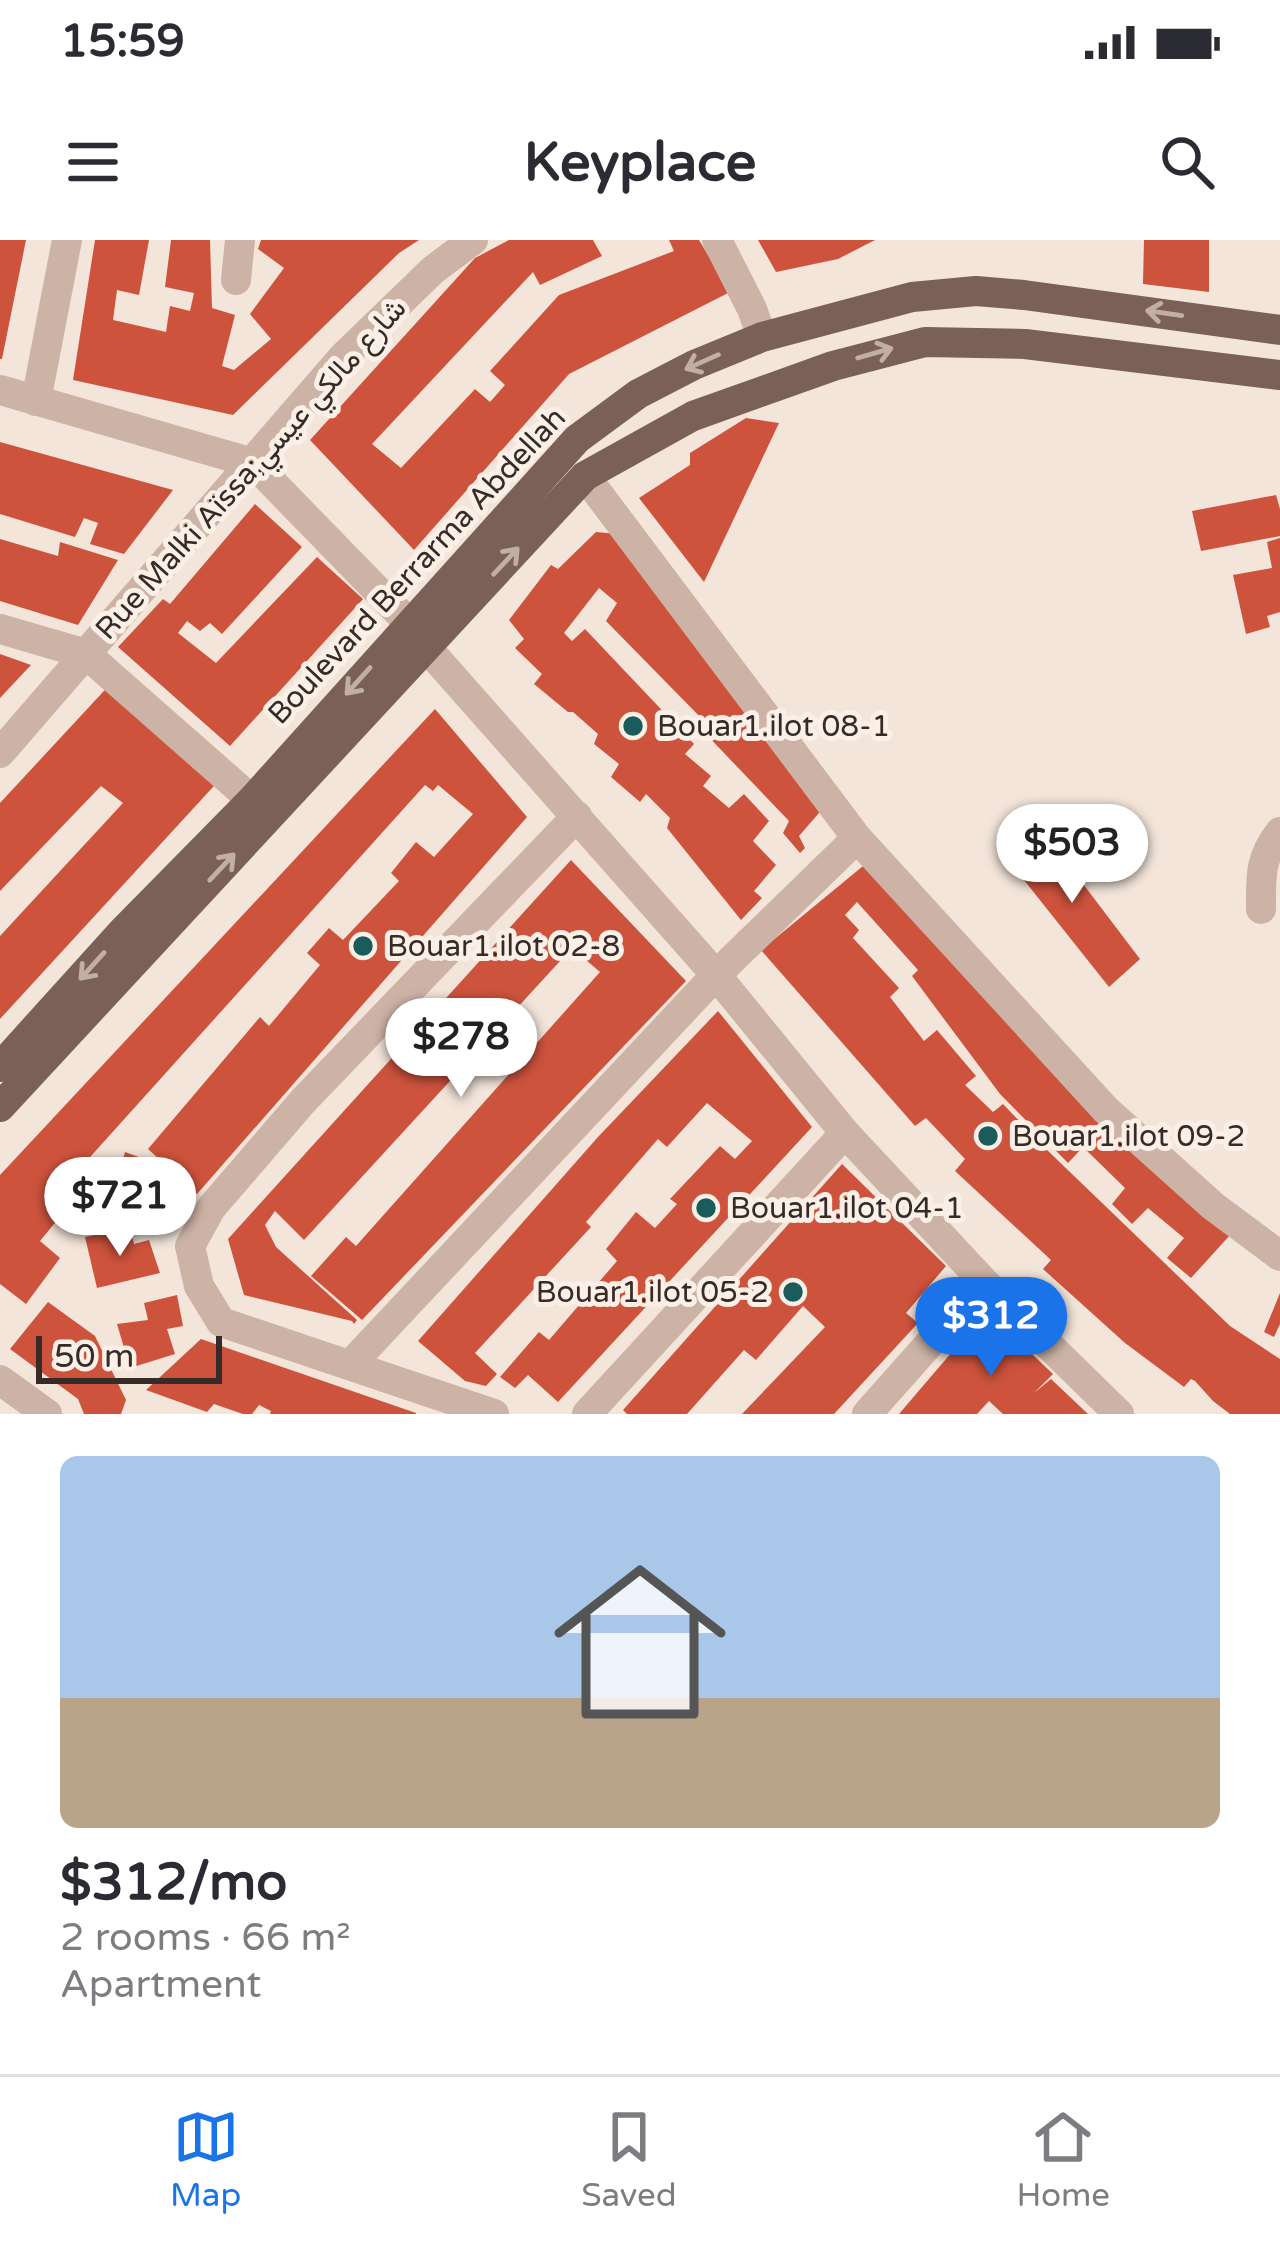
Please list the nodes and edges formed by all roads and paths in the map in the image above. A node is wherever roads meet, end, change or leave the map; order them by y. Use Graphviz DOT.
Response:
graph roads {
  1 [pos="67,240"];
  2 [pos="240,240"];
  3 [pos="473,240"];
  4 [pos="717,240"];
  5 [pos="236,280"];
  6 [pos="1280,330"];
  7 [pos="762,338"];
  8 [pos="1280,375"];
  9 [pos="0,390"];
  10 [pos="36,401"];
  11 [pos="253,463"];
  12 [pos="585,476"];
  13 [pos="0,629"];
  14 [pos="418,635"];
  15 [pos="86,654"];
  16 [pos="0,753"];
  17 [pos="252,800"];
  18 [pos="577,816"];
  19 [pos="1280,832"];
  20 [pos="857,838"];
  21 [pos="1262,909"];
  22 [pos="716,975"];
  23 [pos="0,1067"];
  24 [pos="0,1107"];
  25 [pos="845,1133"];
  26 [pos="1280,1256"];
  27 [pos="984,1282"];
  28 [pos="350,1365"];
  29 [pos="0,1380"];
  30 [pos="46,1414"];
  31 [pos="494,1414"];
  32 [pos="587,1414"];
  33 [pos="866,1414"];
  34 [pos="1120,1414"];
  1 -- 10 [label="street"];
  2 -- 5 [label="street"];
  3 -- 11 [label="street, Rue Malki Aïssa;شارع مالكي عيسي"];
  4 -- 7 [label="street"];
  6 -- 7 [label="main road, Boulevard Berrarma Abdellah, one-way"];
  7 -- 14 [label="main road, Boulevard Berrarma Abdellah, one-way"];
  12 -- 8 [label="main road, Boulevard Berrarma Abdellah, one-way"];
  9 -- 10 [label="street"];
  10 -- 11 [label="street"];
  11 -- 14 [label="street"];
  11 -- 15 [label="street, Rue Malki Aïssa;شارع مالكي عيسي"];
  14 -- 12 [label="main road, Boulevard Berrarma Abdellah, one-way"];
  12 -- 20 [label="street"];
  13 -- 15 [label="street"];
  14 -- 17 [label="main road, Boulevard Berrarma Abdellah, one-way"];
  14 -- 18 [label="street"];
  24 -- 14 [label="main road, Boulevard Berrarma Abdellah, one-way"];
  15 -- 16 [label="street, Rue Malki Aïssa;شارع مالكي عيسي"];
  15 -- 17 [label="street"];
  17 -- 23 [label="main road, Boulevard Berrarma Abdellah, one-way"];
  18 -- 22 [label="street"];
  18 -- 28 [label="street"];
  19 -- 21 [label="street"];
  20 -- 22 [label="street"];
  20 -- 26 [label="street"];
  22 -- 25 [label="street"];
  22 -- 28 [label="street"];
  25 -- 27 [label="street"];
  25 -- 32 [label="street"];
  27 -- 33 [label="street"];
  27 -- 34 [label="street"];
  28 -- 31 [label="street"];
  29 -- 30 [label="street"];
}
